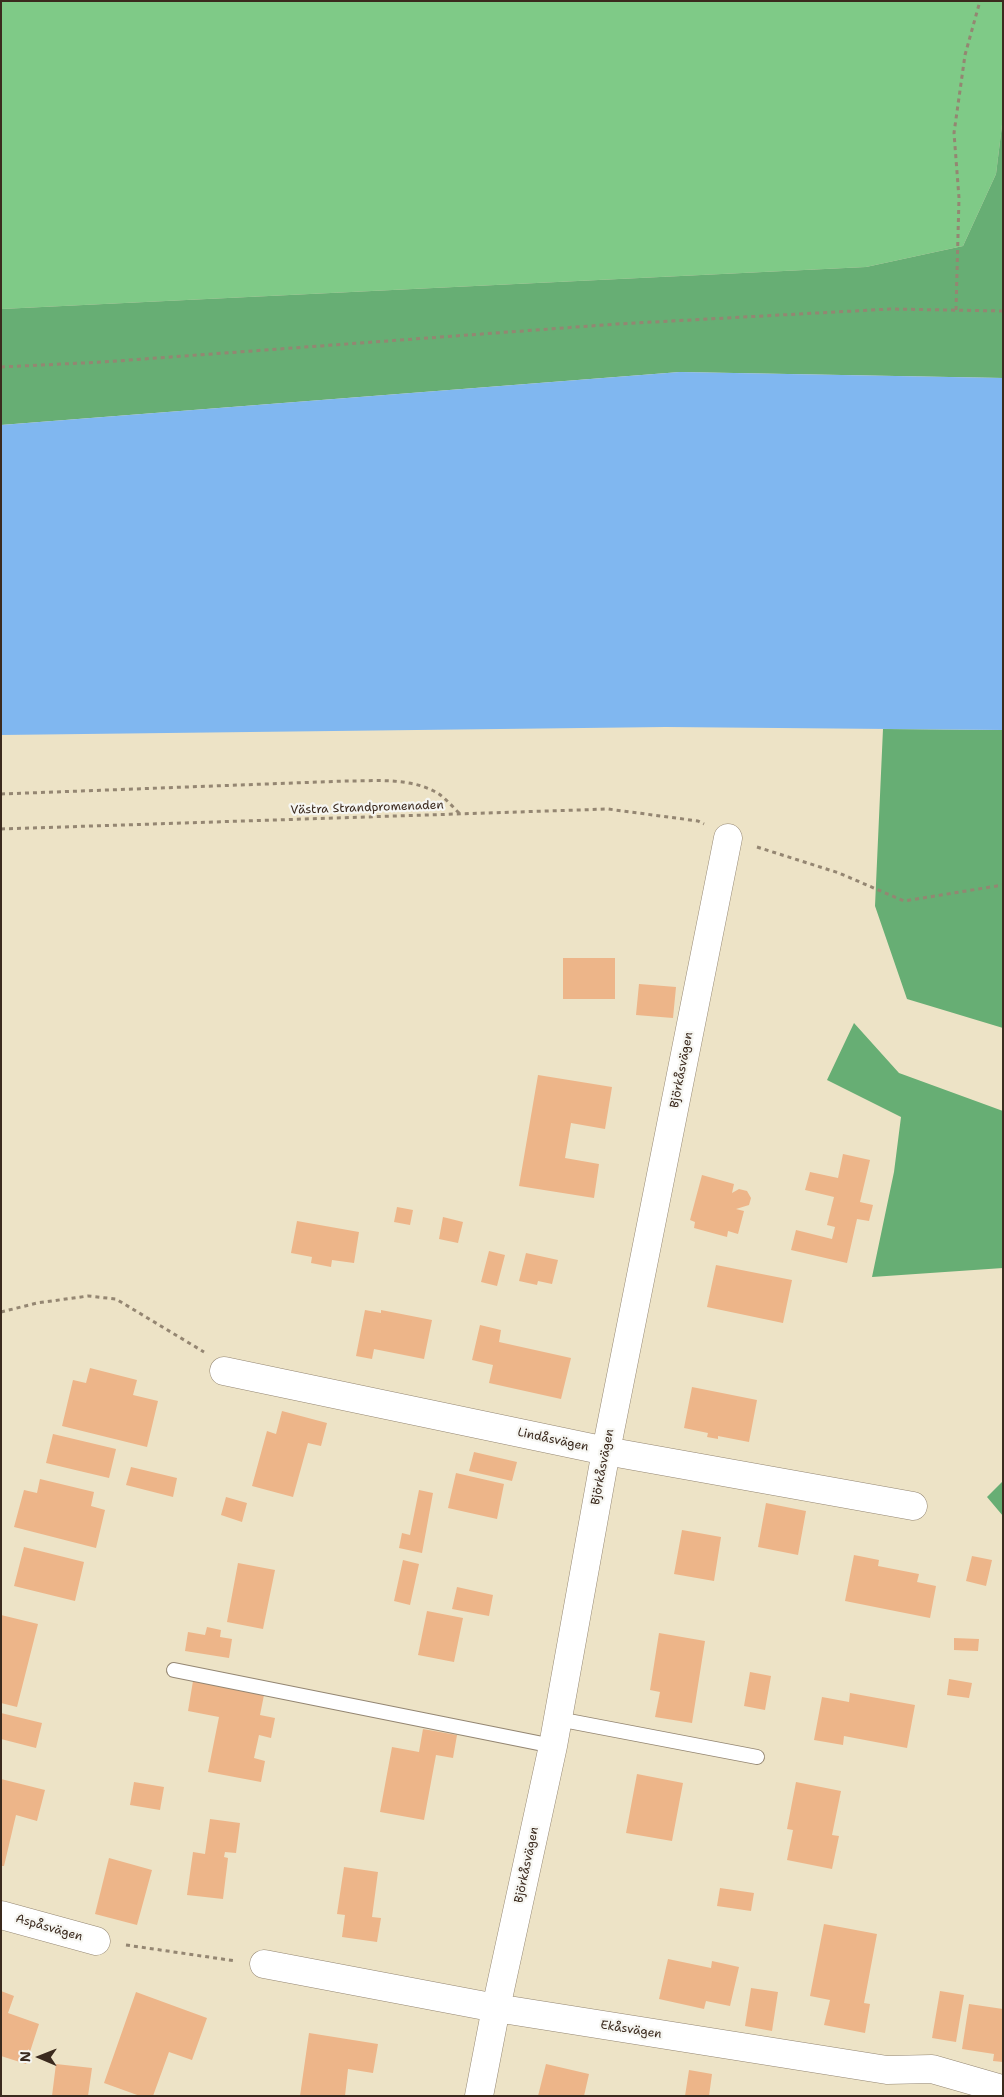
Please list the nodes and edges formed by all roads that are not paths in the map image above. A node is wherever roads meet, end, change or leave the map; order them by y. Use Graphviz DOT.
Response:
graph roads {
  1 [pos="728,838"];
  2 [pos="224,1371"];
  3 [pos="606,1451"];
  4 [pos="913,1506"];
  5 [pos="174,1670"];
  6 [pos="558,1719"];
  7 [pos="553,1746"];
  8 [pos="757,1757"];
  9 [pos="1,1915"];
  10 [pos="96,1941"];
  11 [pos="264,1964"];
  12 [pos="496,2008"];
  13 [pos="998,2088"];
  14 [pos="479,2096"];
  1 -- 3 [label="street, Björkåsvägen"];
  2 -- 3 [label="street, Lindåsvägen"];
  3 -- 4 [label="street, Lindåsvägen"];
  3 -- 6 [label="street, Björkåsvägen"];
  5 -- 7 [label="lane"];
  6 -- 7 [label="street, Björkåsvägen"];
  6 -- 8 [label="lane"];
  7 -- 12 [label="street, Björkåsvägen"];
  9 -- 10 [label="street, Aspåsvägen"];
  11 -- 12 [label="street, Ekåsvägen"];
  12 -- 13 [label="street, Ekåsvägen"];
  12 -- 14 [label="street, Björkåsvägen"];
}
